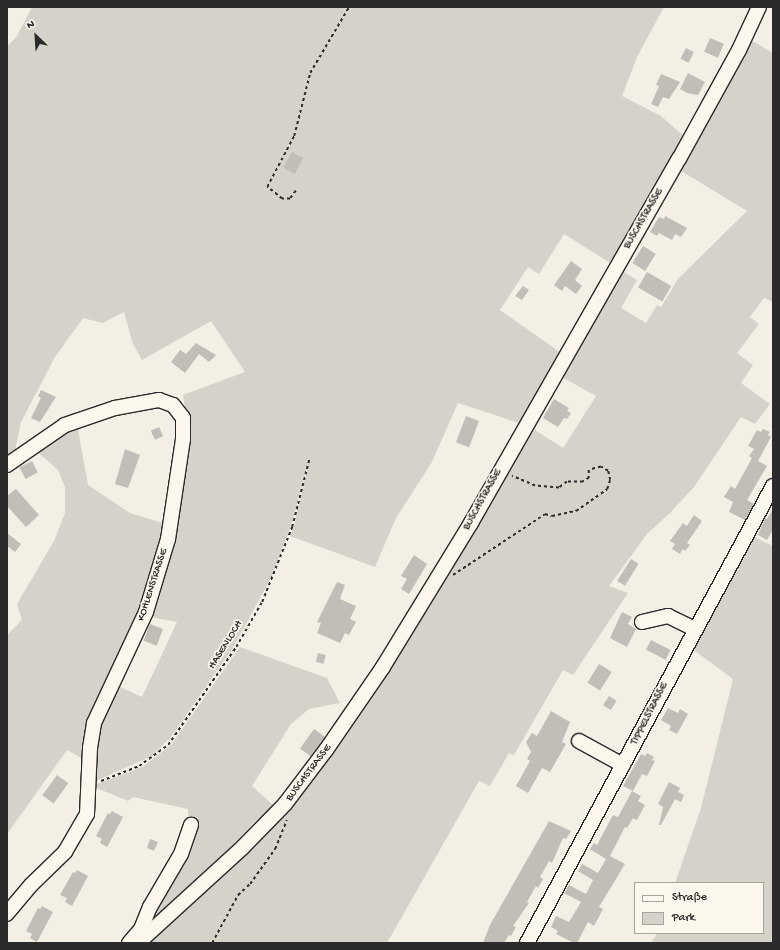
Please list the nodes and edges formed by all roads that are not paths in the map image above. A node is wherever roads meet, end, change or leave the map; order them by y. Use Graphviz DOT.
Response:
graph roads {
  1 [pos="759,7"];
  2 [pos="7,465"];
  3 [pos="773,486"];
  4 [pos="642,622"];
  5 [pos="695,629"];
  6 [pos="579,741"];
  7 [pos="624,765"];
  8 [pos="191,825"];
  9 [pos="7,914"];
  10 [pos="129,943"];
  11 [pos="138,943"];
  12 [pos="527,943"];
  1 -- 11 [label="street, BUSCHSTRASSE"];
  2 -- 9 [label="street, KOHLENSTRASSE"];
  3 -- 5 [label="street, TIPPELSTRASSE"];
  4 -- 5 [label="street"];
  5 -- 7 [label="street, TIPPELSTRASSE"];
  6 -- 7 [label="street"];
  7 -- 12 [label="street, TIPPELSTRASSE"];
  8 -- 10 [label="street"];
}
